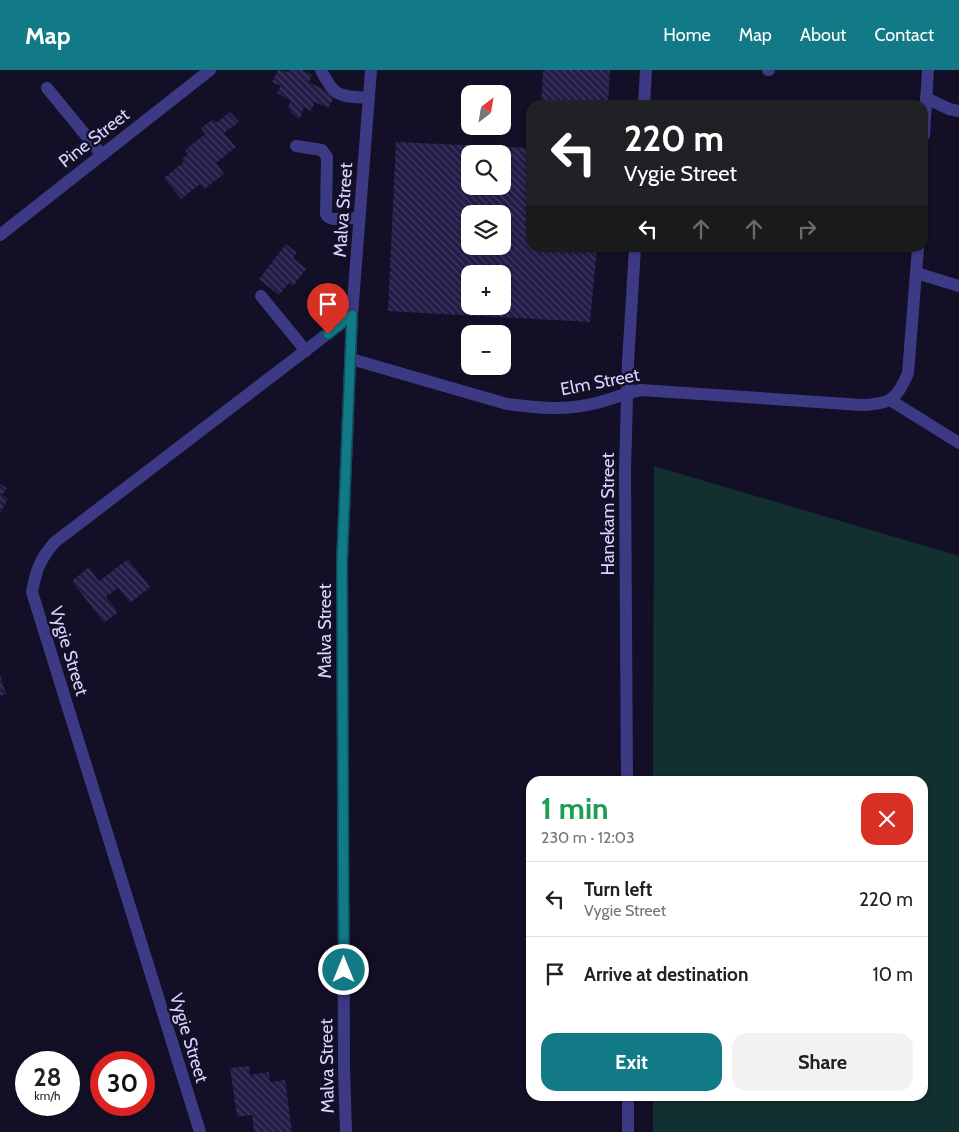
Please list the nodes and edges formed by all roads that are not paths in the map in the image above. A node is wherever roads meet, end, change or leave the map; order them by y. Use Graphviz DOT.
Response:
graph roads {
  1 [pos="321,70"];
  2 [pos="371,70"];
  3 [pos="646,70"];
  4 [pos="928,70"];
  5 [pos="208,71"];
  6 [pos="47,88"];
  7 [pos="369,98"];
  8 [pos="926,98"];
  9 [pos="644,100"];
  10 [pos="959,111"];
  11 [pos="296,146"];
  12 [pos="102,155"];
  13 [pos="359,218"];
  14 [pos="0,235"];
  15 [pos="635,252"];
  16 [pos="918,252"];
  17 [pos="916,273"];
  18 [pos="959,286"];
  19 [pos="261,296"];
  20 [pos="352,315"];
  21 [pos="306,350"];
  22 [pos="351,359"];
  23 [pos="628,393"];
  24 [pos="890,400"];
  25 [pos="959,443"];
  26 [pos="627,776"];
  27 [pos="628,1101"];
  28 [pos="200,1132"];
  29 [pos="346,1132"];
  30 [pos="628,1132"];
  1 -- 7 [label="street"];
  2 -- 7 [label="street, Malva Street"];
  3 -- 9 [label="street"];
  4 -- 8 [label="street"];
  5 -- 12 [label="street, Pine Street"];
  6 -- 12 [label="street"];
  7 -- 13 [label="street, Malva Street"];
  8 -- 10 [label="street"];
  11 -- 13 [label="street"];
  12 -- 14 [label="street, Pine Street"];
  13 -- 20 [label="street, Malva Street"];
  15 -- 23 [label="street, Hanekam Street"];
  16 -- 17 [label="street"];
  17 -- 18 [label="street"];
  17 -- 24 [label="street"];
  19 -- 21 [label="street"];
  20 -- 21 [label="street, Vygie Street"];
  20 -- 22 [label="street, Malva Street"];
  21 -- 28 [label="street, Vygie Street"];
  22 -- 23 [label="street, Elm Street"];
  22 -- 29 [label="street, Malva Street"];
  23 -- 24 [label="street, Elm Street"];
  23 -- 26 [label="street, Hanekam Street"];
  24 -- 25 [label="street"];
  27 -- 30 [label="street"];
}
